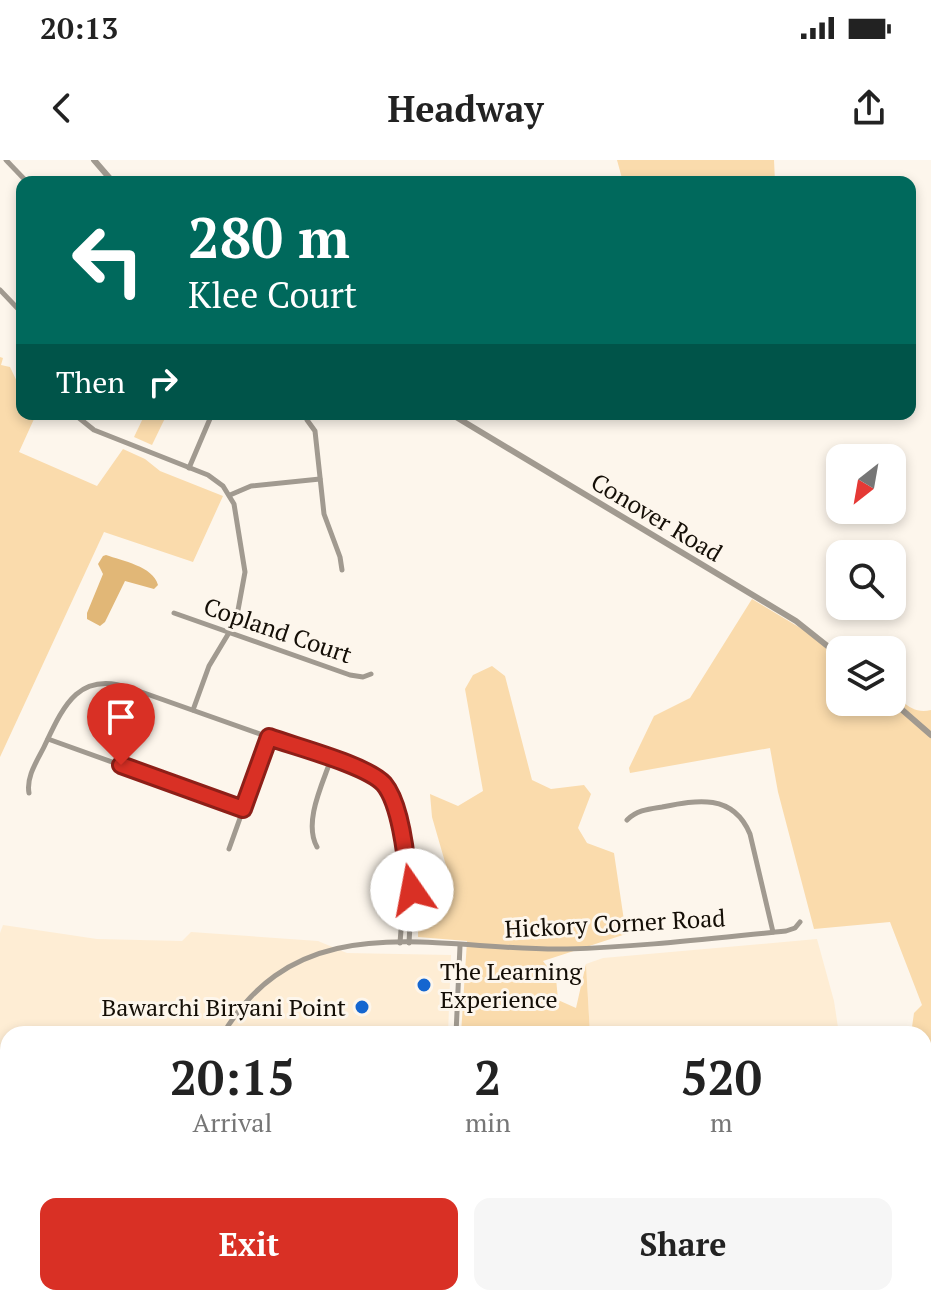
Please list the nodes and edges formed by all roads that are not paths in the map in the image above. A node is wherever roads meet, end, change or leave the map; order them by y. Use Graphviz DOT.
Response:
graph roads {
  1 [pos="6,160"];
  2 [pos="94,160"];
  3 [pos="21,176"];
  4 [pos="108,176"];
  5 [pos="0,290"];
  6 [pos="16,307"];
  7 [pos="82,420"];
  8 [pos="209,420"];
  9 [pos="307,420"];
  10 [pos="461,420"];
  11 [pos="189,468"];
  12 [pos="320,479"];
  13 [pos="230,495"];
  14 [pos="342,570"];
  15 [pos="174,613"];
  16 [pos="231,632"];
  17 [pos="826,645"];
  18 [pos="371,674"];
  19 [pos="193,710"];
  20 [pos="906,713"];
  21 [pos="931,735"];
  22 [pos="269,737"];
  23 [pos="48,739"];
  24 [pos="331,759"];
  25 [pos="29,793"];
  26 [pos="243,809"];
  27 [pos="627,820"];
  28 [pos="317,847"];
  29 [pos="229,849"];
  30 [pos="408,880"];
  31 [pos="800,922"];
  32 [pos="773,932"];
  33 [pos="400,943"];
  34 [pos="409,943"];
  35 [pos="460,946"];
  36 [pos="228,1026"];
  37 [pos="456,1026"];
  1 -- 3 [label="street"];
  2 -- 4 [label="street"];
  5 -- 6 [label="street"];
  7 -- 11 [label="street"];
  8 -- 11 [label="street"];
  9 -- 12 [label="street"];
  10 -- 17 [label="street, Conover Road"];
  11 -- 13 [label="street"];
  12 -- 13 [label="street"];
  12 -- 14 [label="street"];
  13 -- 16 [label="street"];
  15 -- 16 [label="street, Copland Court"];
  16 -- 18 [label="street, Copland Court"];
  16 -- 19 [label="street"];
  19 -- 22 [label="street"];
  19 -- 23 [label="street"];
  20 -- 21 [label="street"];
  22 -- 24 [label="street"];
  22 -- 26 [label="street"];
  23 -- 25 [label="street"];
  23 -- 26 [label="street"];
  24 -- 28 [label="street"];
  24 -- 30 [label="street"];
  26 -- 29 [label="street"];
  27 -- 32 [label="street"];
  30 -- 33 [label="street"];
  30 -- 34 [label="street"];
  31 -- 32 [label="street, Hickory Corner Road"];
  32 -- 35 [label="street, Hickory Corner Road"];
  33 -- 34 [label="street, Hickory Corner Road"];
  33 -- 36 [label="street, Hickory Corner Road"];
  34 -- 35 [label="street, Hickory Corner Road"];
  35 -- 37 [label="street"];
}
